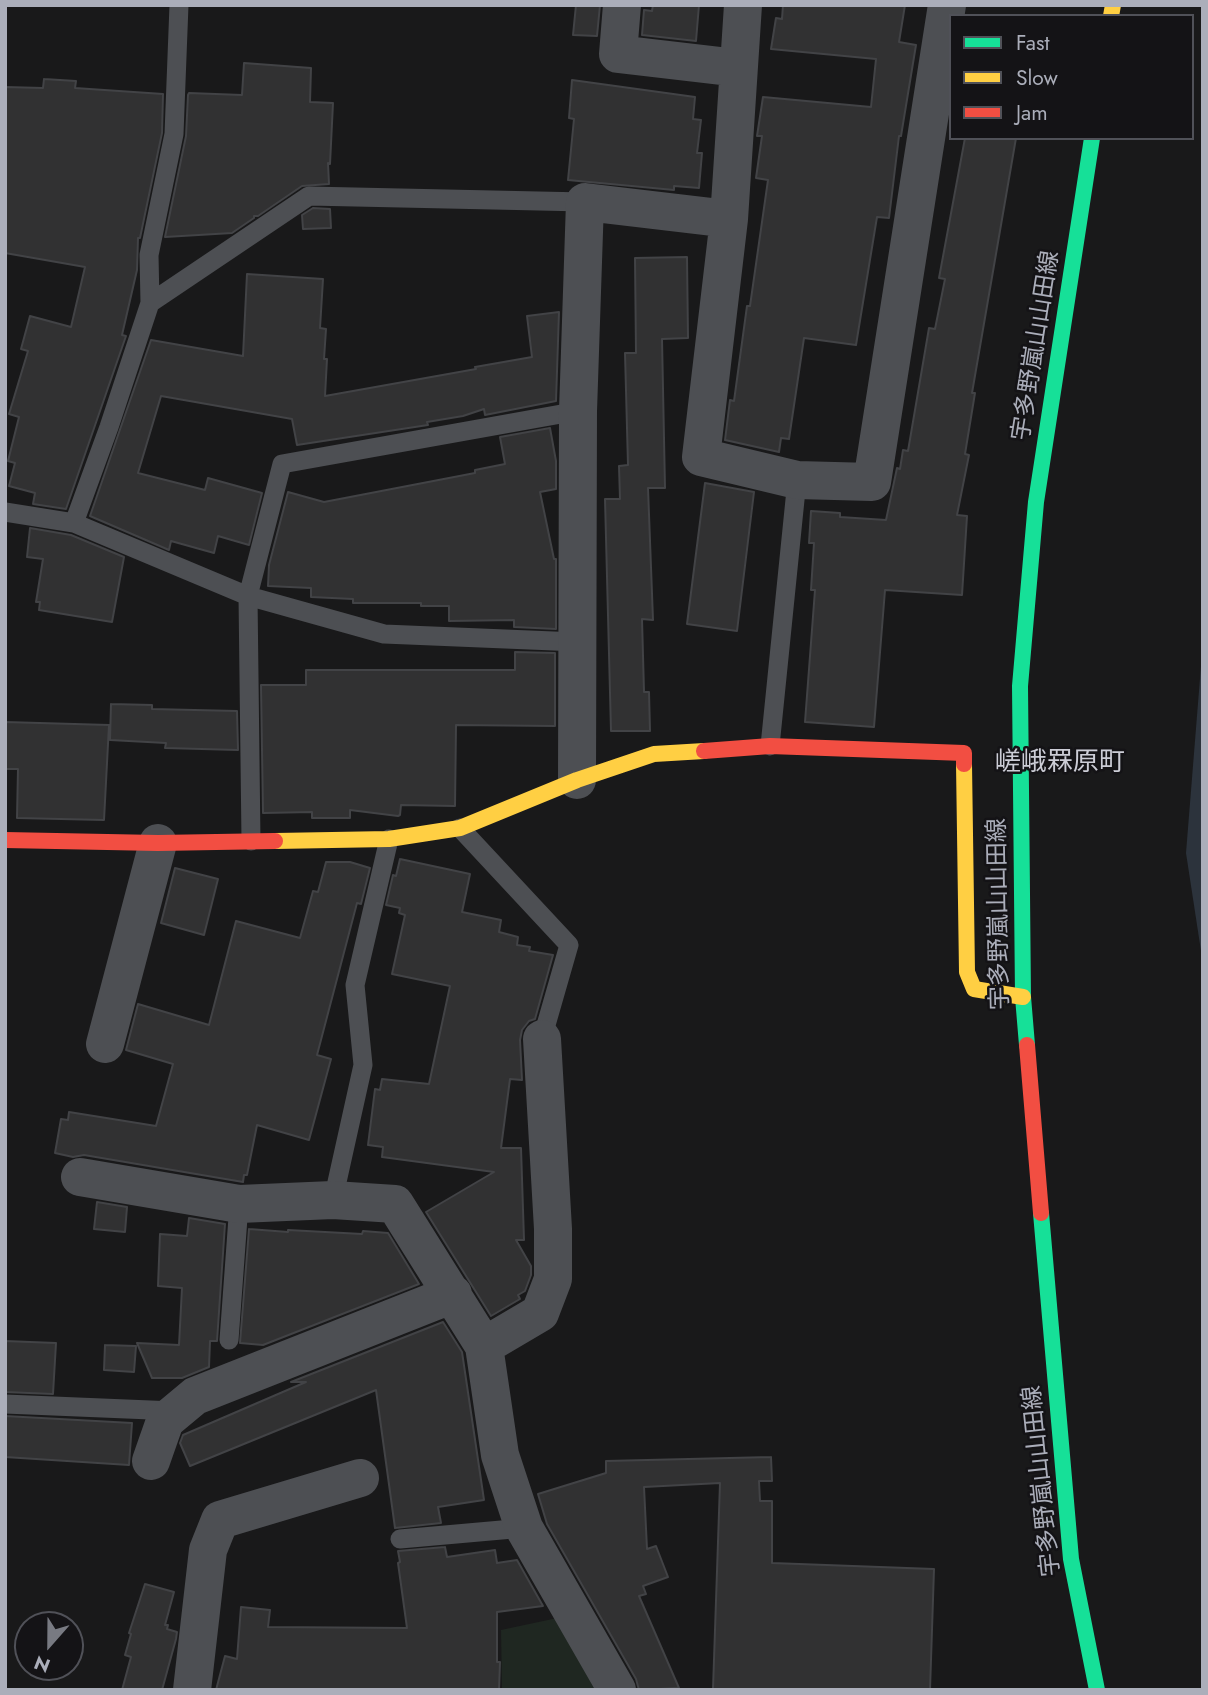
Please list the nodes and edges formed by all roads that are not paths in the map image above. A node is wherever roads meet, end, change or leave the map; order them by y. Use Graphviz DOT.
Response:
graph roads {
  1 [pos="179,5"];
  2 [pos="622,5"];
  3 [pos="743,5"];
  4 [pos="947,5"];
  5 [pos="738,68"];
  6 [pos="1092,140"];
  7 [pos="585,202"];
  8 [pos="729,219"];
  9 [pos="149,303"];
  10 [pos="578,411"];
  11 [pos="797,480"];
  12 [pos="5,512"];
  13 [pos="74,523"];
  14 [pos="248,596"];
  15 [pos="578,642"];
  16 [pos="770,746"];
  17 [pos="577,780"];
  18 [pos="460,828"];
  19 [pos="389,839"];
  20 [pos="5,840"];
  21 [pos="251,841"];
  22 [pos="158,843"];
  23 [pos="1023,997"];
  24 [pos="542,1039"];
  25 [pos="105,1044"];
  26 [pos="80,1177"];
  27 [pos="333,1200"];
  28 [pos="239,1203"];
  29 [pos="453,1294"];
  30 [pos="229,1340"];
  31 [pos="484,1346"];
  32 [pos="5,1404"];
  33 [pos="176,1412"];
  34 [pos="151,1461"];
  35 [pos="360,1478"];
  36 [pos="524,1528"];
  37 [pos="401,1539"];
  38 [pos="192,1690"];
  39 [pos="617,1690"];
  40 [pos="1097,1690"];
  1 -- 9 [label="lane"];
  2 -- 5 [label="street"];
  3 -- 5 [label="street"];
  4 -- 11 [label="street"];
  5 -- 8 [label="street"];
  6 -- 23 [label="main road, 宇多野嵐山山田線"];
  7 -- 8 [label="street"];
  7 -- 9 [label="lane"];
  7 -- 10 [label="street"];
  8 -- 11 [label="street"];
  9 -- 13 [label="lane"];
  10 -- 14 [label="lane"];
  10 -- 15 [label="street"];
  11 -- 16 [label="lane"];
  12 -- 13 [label="lane"];
  13 -- 14 [label="lane"];
  14 -- 15 [label="lane"];
  14 -- 21 [label="lane"];
  15 -- 17 [label="street"];
  16 -- 17 [label="main road"];
  16 -- 23 [label="main road"];
  17 -- 18 [label="main road"];
  18 -- 19 [label="main road"];
  18 -- 24 [label="lane"];
  19 -- 21 [label="main road"];
  19 -- 27 [label="lane"];
  20 -- 22 [label="main road"];
  21 -- 22 [label="main road"];
  22 -- 25 [label="street"];
  23 -- 40 [label="main road, 宇多野嵐山山田線"];
  24 -- 31 [label="street"];
  26 -- 28 [label="street"];
  27 -- 28 [label="street"];
  27 -- 29 [label="street"];
  28 -- 30 [label="lane"];
  29 -- 31 [label="street"];
  29 -- 33 [label="street"];
  31 -- 36 [label="street"];
  32 -- 33 [label="lane"];
  33 -- 34 [label="street"];
  35 -- 38 [label="street"];
  36 -- 37 [label="lane"];
  36 -- 39 [label="street"];
}
